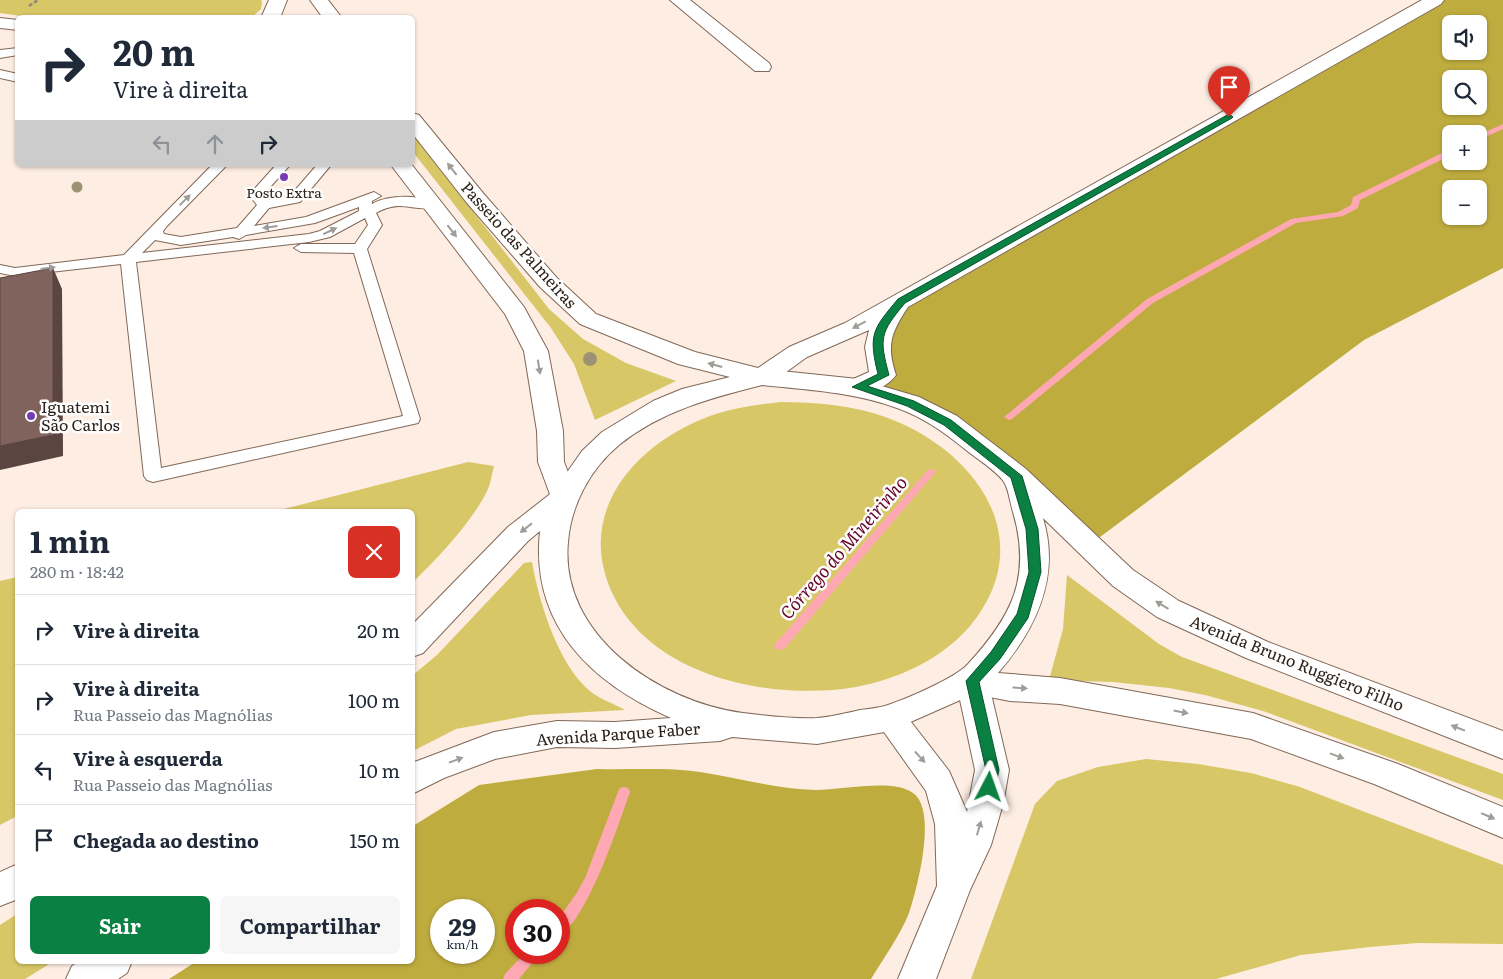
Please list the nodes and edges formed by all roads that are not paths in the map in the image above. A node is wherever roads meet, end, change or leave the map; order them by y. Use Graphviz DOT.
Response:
graph roads {
  1 [pos="278,0"];
  2 [pos="319,0"];
  3 [pos="680,0"];
  4 [pos="1436,0"];
  5 [pos="273,15"];
  6 [pos="331,15"];
  7 [pos="0,23"];
  8 [pos="15,25"];
  9 [pos="0,40"];
  10 [pos="15,42"];
  11 [pos="15,52"];
  12 [pos="0,54"];
  13 [pos="0,66"];
  14 [pos="762,67"];
  15 [pos="15,68"];
  16 [pos="0,74"];
  17 [pos="15,77"];
  18 [pos="0,85"];
  19 [pos="15,88"];
  20 [pos="415,122"];
  21 [pos="218,167"];
  22 [pos="280,167"];
  23 [pos="322,167"];
  24 [pos="402,167"];
  25 [pos="424,196"];
  26 [pos="264,205"];
  27 [pos="365,206"];
  28 [pos="156,231"];
  29 [pos="242,231"];
  30 [pos="228,247"];
  31 [pos="360,249"];
  32 [pos="128,259"];
  33 [pos="0,269"];
  34 [pos="902,301"];
  35 [pos="762,377"];
  36 [pos="858,387"];
  37 [pos="1016,476"];
  38 [pos="564,498"];
  39 [pos="415,642"];
  40 [pos="972,681"];
  41 [pos="890,718"];
  42 [pos="741,726"];
  43 [pos="1503,746"];
  44 [pos="415,778"];
  45 [pos="1503,823"];
  46 [pos="15,882"];
  47 [pos="953,889"];
  48 [pos="0,890"];
  49 [pos="109,964"];
  50 [pos="85,979"];
  51 [pos="917,979"];
  1 -- 5 [label="street"];
  2 -- 6 [label="street"];
  3 -- 14 [label="street"];
  4 -- 34 [label="street"];
  7 -- 8 [label="street"];
  9 -- 10 [label="street"];
  11 -- 12 [label="lane"];
  13 -- 15 [label="lane"];
  16 -- 17 [label="lane"];
  18 -- 19 [label="lane"];
  35 -- 20 [label="street, Passeio das Palmeiras, one-way"];
  28 -- 21 [label="lane, one-way"];
  22 -- 26 [label="lane"];
  23 -- 26 [label="lane"];
  24 -- 25 [label="street"];
  25 -- 27 [label="lane"];
  25 -- 27 [label="lane"];
  25 -- 38 [label="street, one-way"];
  26 -- 29 [label="lane"];
  27 -- 29 [label="lane, one-way"];
  30 -- 27 [label="lane, one-way"];
  27 -- 31 [label="lane"];
  28 -- 29 [label="lane"];
  28 -- 32 [label="lane"];
  29 -- 30 [label="lane"];
  30 -- 31 [label="lane"];
  30 -- 32 [label="lane"];
  31 -- 32 [label="lane"];
  33 -- 32 [label="lane, one-way"];
  34 -- 35 [label="street, one-way"];
  34 -- 36 [label="street"];
  35 -- 36 [label="street, Avenida Bruno Ruggiero Filho"];
  35 -- 38 [label="street"];
  36 -- 37 [label="street, Avenida Bruno Ruggiero Filho"];
  37 -- 40 [label="street"];
  43 -- 37 [label="street, Avenida Bruno Ruggiero Filho, one-way"];
  38 -- 39 [label="street, one-way"];
  38 -- 42 [label="street"];
  40 -- 41 [label="street"];
  40 -- 45 [label="street, one-way"];
  47 -- 40 [label="street, one-way"];
  41 -- 42 [label="street"];
  41 -- 47 [label="street, one-way"];
  44 -- 42 [label="street, Avenida Parque Faber, one-way"];
  46 -- 48 [label="street"];
  47 -- 51 [label="street"];
  49 -- 50 [label="street"];
}
